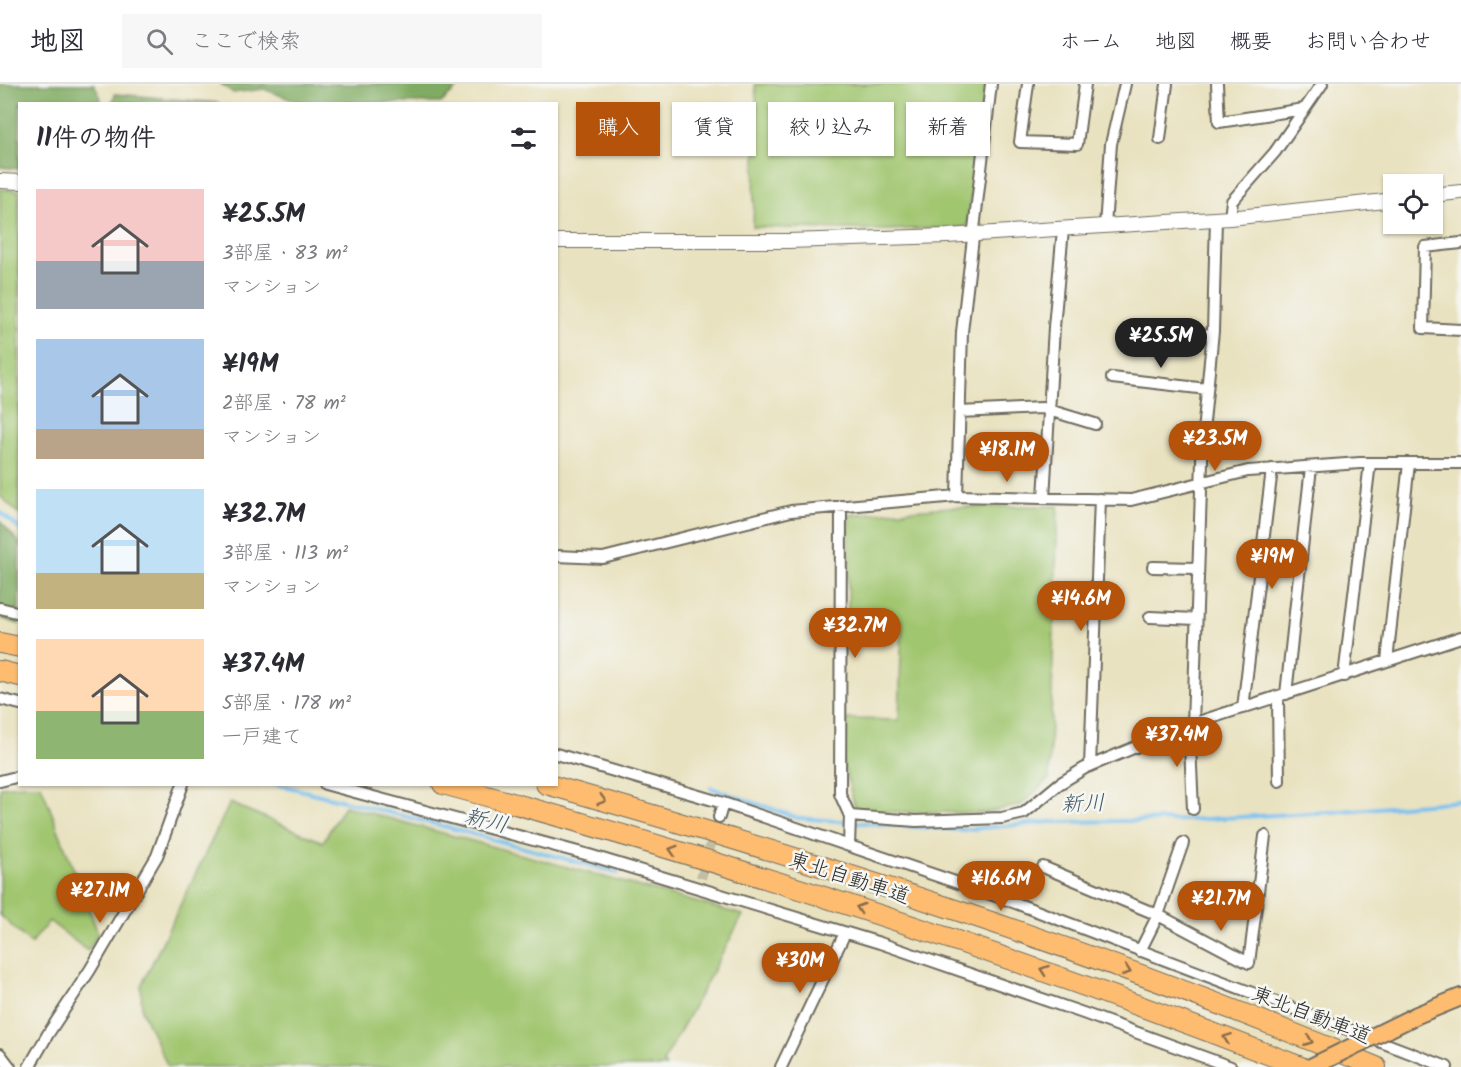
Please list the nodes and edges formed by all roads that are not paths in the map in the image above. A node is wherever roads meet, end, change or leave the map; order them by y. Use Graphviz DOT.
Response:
graph roads {
  1 [pos="991,84"];
  2 [pos="1028,84"];
  3 [pos="1085,84"];
  4 [pos="1125,84"];
  5 [pos="1167,84"];
  6 [pos="1217,84"];
  7 [pos="1322,84"];
  8 [pos="1304,109"];
  9 [pos="1160,139"];
  10 [pos="0,181"];
  11 [pos="18,182"];
  12 [pos="1461,192"];
  13 [pos="1443,194"];
  14 [pos="1383,201"];
  15 [pos="1230,218"];
  16 [pos="1216,219"];
  17 [pos="1105,226"];
  18 [pos="1063,229"];
  19 [pos="974,234"];
  20 [pos="558,241"];
  21 [pos="1461,243"];
  22 [pos="1461,330"];
  23 [pos="1212,334"];
  24 [pos="1125,340"];
  25 [pos="1112,378"];
  26 [pos="1207,389"];
  27 [pos="1048,410"];
  28 [pos="960,412"];
  29 [pos="1095,424"];
  30 [pos="1370,463"];
  31 [pos="1409,463"];
  32 [pos="1461,463"];
  33 [pos="1311,467"];
  34 [pos="1272,469"];
  35 [pos="1201,483"];
  36 [pos="957,496"];
  37 [pos="1044,498"];
  38 [pos="1100,499"];
  39 [pos="841,506"];
  40 [pos="558,556"];
  41 [pos="1153,567"];
  42 [pos="1197,568"];
  43 [pos="0,608"];
  44 [pos="18,612"];
  45 [pos="1150,618"];
  46 [pos="1196,620"];
  47 [pos="1461,637"];
  48 [pos="0,643"];
  49 [pos="18,648"];
  50 [pos="1387,662"];
  51 [pos="0,671"];
  52 [pos="1344,675"];
  53 [pos="18,676"];
  54 [pos="1282,695"];
  55 [pos="0,699"];
  56 [pos="18,704"];
  57 [pos="1243,708"];
  58 [pos="1191,724"];
  59 [pos="558,755"];
  60 [pos="1090,766"];
  61 [pos="18,776"];
  62 [pos="0,781"];
  63 [pos="1279,781"];
  64 [pos="182,786"];
  65 [pos="333,786"];
  66 [pos="450,786"];
  67 [pos="553,786"];
  68 [pos="723,803"];
  69 [pos="1193,809"];
  70 [pos="850,816"];
  71 [pos="719,817"];
  72 [pos="1265,836"];
  73 [pos="1183,843"];
  74 [pos="849,846"];
  75 [pos="1043,867"];
  76 [pos="1158,915"];
  77 [pos="845,933"];
  78 [pos="1140,951"];
  79 [pos="1461,997"];
  80 [pos="0,1054"];
  81 [pos="10,1067"];
  82 [pos="29,1067"];
  83 [pos="781,1067"];
  84 [pos="1231,1067"];
  85 [pos="1301,1067"];
  86 [pos="1311,1067"];
  87 [pos="1376,1067"];
  88 [pos="1447,1067"];
  1 -- 19 [label="street"];
  2 -- 3 [label="street"];
  4 -- 17 [label="street"];
  5 -- 9 [label="street"];
  6 -- 8 [label="street"];
  7 -- 8 [label="street"];
  8 -- 15 [label="street"];
  10 -- 11 [label="street"];
  12 -- 13 [label="street"];
  14 -- 15 [label="street"];
  15 -- 16 [label="street"];
  16 -- 17 [label="street"];
  16 -- 23 [label="street"];
  17 -- 18 [label="street"];
  18 -- 19 [label="street"];
  18 -- 27 [label="street"];
  19 -- 20 [label="street"];
  19 -- 28 [label="street"];
  21 -- 22 [label="street"];
  23 -- 24 [label="street"];
  23 -- 26 [label="street"];
  25 -- 26 [label="street"];
  26 -- 35 [label="street"];
  27 -- 28 [label="street"];
  27 -- 29 [label="street"];
  27 -- 37 [label="street"];
  28 -- 36 [label="street"];
  30 -- 31 [label="street"];
  30 -- 33 [label="street"];
  30 -- 52 [label="street"];
  31 -- 32 [label="street"];
  31 -- 50 [label="street"];
  33 -- 34 [label="street"];
  33 -- 54 [label="street"];
  34 -- 35 [label="street"];
  34 -- 57 [label="street"];
  35 -- 38 [label="street"];
  35 -- 42 [label="street"];
  36 -- 37 [label="street"];
  36 -- 39 [label="street"];
  37 -- 38 [label="street"];
  38 -- 60 [label="street"];
  39 -- 40 [label="street"];
  39 -- 70 [label="street"];
  41 -- 42 [label="street"];
  42 -- 46 [label="street"];
  43 -- 44 [label="street"];
  45 -- 46 [label="street"];
  46 -- 58 [label="street"];
  47 -- 50 [label="street"];
  48 -- 49 [label="highway"];
  50 -- 52 [label="street"];
  51 -- 53 [label="highway"];
  52 -- 54 [label="street"];
  54 -- 57 [label="street"];
  54 -- 63 [label="street"];
  55 -- 56 [label="street"];
  57 -- 58 [label="street"];
  58 -- 60 [label="street"];
  58 -- 69 [label="street"];
  59 -- 68 [label="street"];
  60 -- 70 [label="street"];
  61 -- 62 [label="street"];
  64 -- 82 [label="street"];
  65 -- 77 [label="street"];
  85 -- 66 [label="highway, 東北自動車道, one-way"];
  67 -- 87 [label="highway, 東北自動車道, one-way"];
  68 -- 71 [label="street"];
  68 -- 74 [label="street"];
  70 -- 74 [label="street"];
  72 -- 76 [label="street"];
  73 -- 76 [label="street"];
  74 -- 78 [label="street"];
  75 -- 76 [label="street"];
  76 -- 78 [label="street"];
  77 -- 83 [label="street"];
  77 -- 84 [label="street"];
  78 -- 88 [label="street"];
  79 -- 86 [label="main road, bridge"];
  80 -- 81 [label="street"];
}
